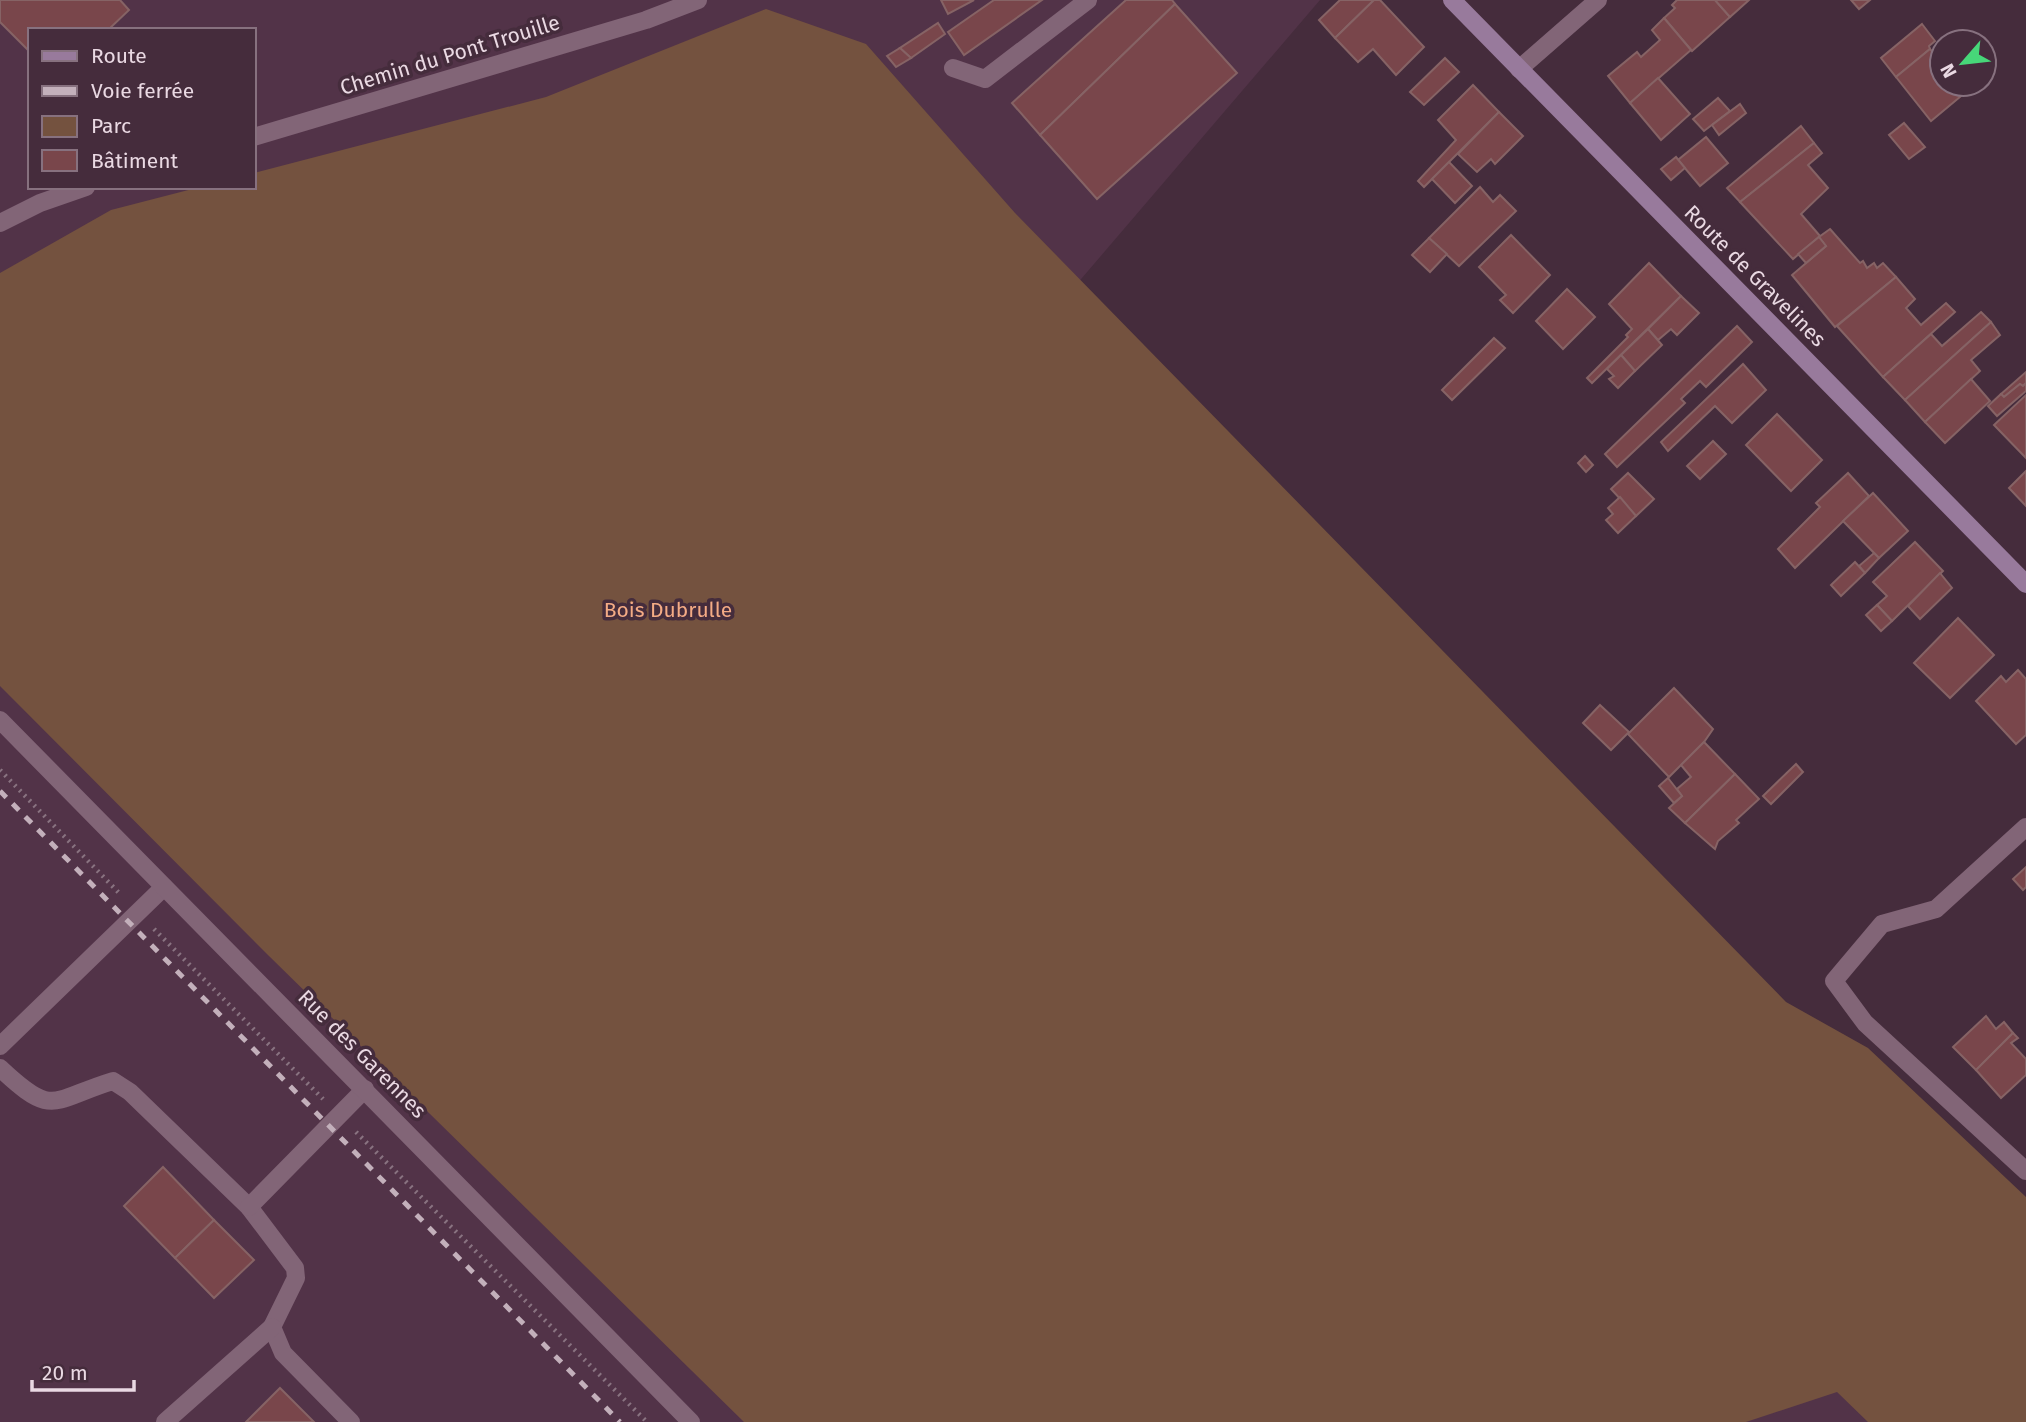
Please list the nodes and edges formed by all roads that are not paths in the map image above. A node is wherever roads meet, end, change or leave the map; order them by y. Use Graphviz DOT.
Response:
graph roads {
  1 [pos="698,0"];
  2 [pos="1088,0"];
  3 [pos="1452,0"];
  4 [pos="1598,0"];
  5 [pos="953,68"];
  6 [pos="1519,69"];
  7 [pos="256,136"];
  8 [pos="80,189"];
  9 [pos="0,223"];
  10 [pos="2026,584"];
  11 [pos="0,720"];
  12 [pos="2026,827"];
  13 [pos="164,887"];
  14 [pos="0,1046"];
  15 [pos="0,1068"];
  16 [pos="365,1089"];
  17 [pos="2026,1171"];
  18 [pos="249,1208"];
  19 [pos="272,1326"];
  20 [pos="165,1422"];
  21 [pos="352,1422"];
  22 [pos="691,1422"];
  1 -- 7 [label="street, Chemin du Pont Trouille"];
  2 -- 5 [label="street"];
  3 -- 6 [label="main road, Route de Gravelines"];
  4 -- 6 [label="street"];
  6 -- 10 [label="main road, Route de Gravelines"];
  8 -- 9 [label="street"];
  11 -- 13 [label="street, Rue des Garennes"];
  12 -- 17 [label="street"];
  13 -- 14 [label="street"];
  13 -- 16 [label="street, Rue des Garennes"];
  15 -- 18 [label="street"];
  16 -- 18 [label="street"];
  16 -- 22 [label="street, Rue des Garennes"];
  18 -- 19 [label="street"];
  19 -- 20 [label="street"];
  19 -- 21 [label="street"];
}
